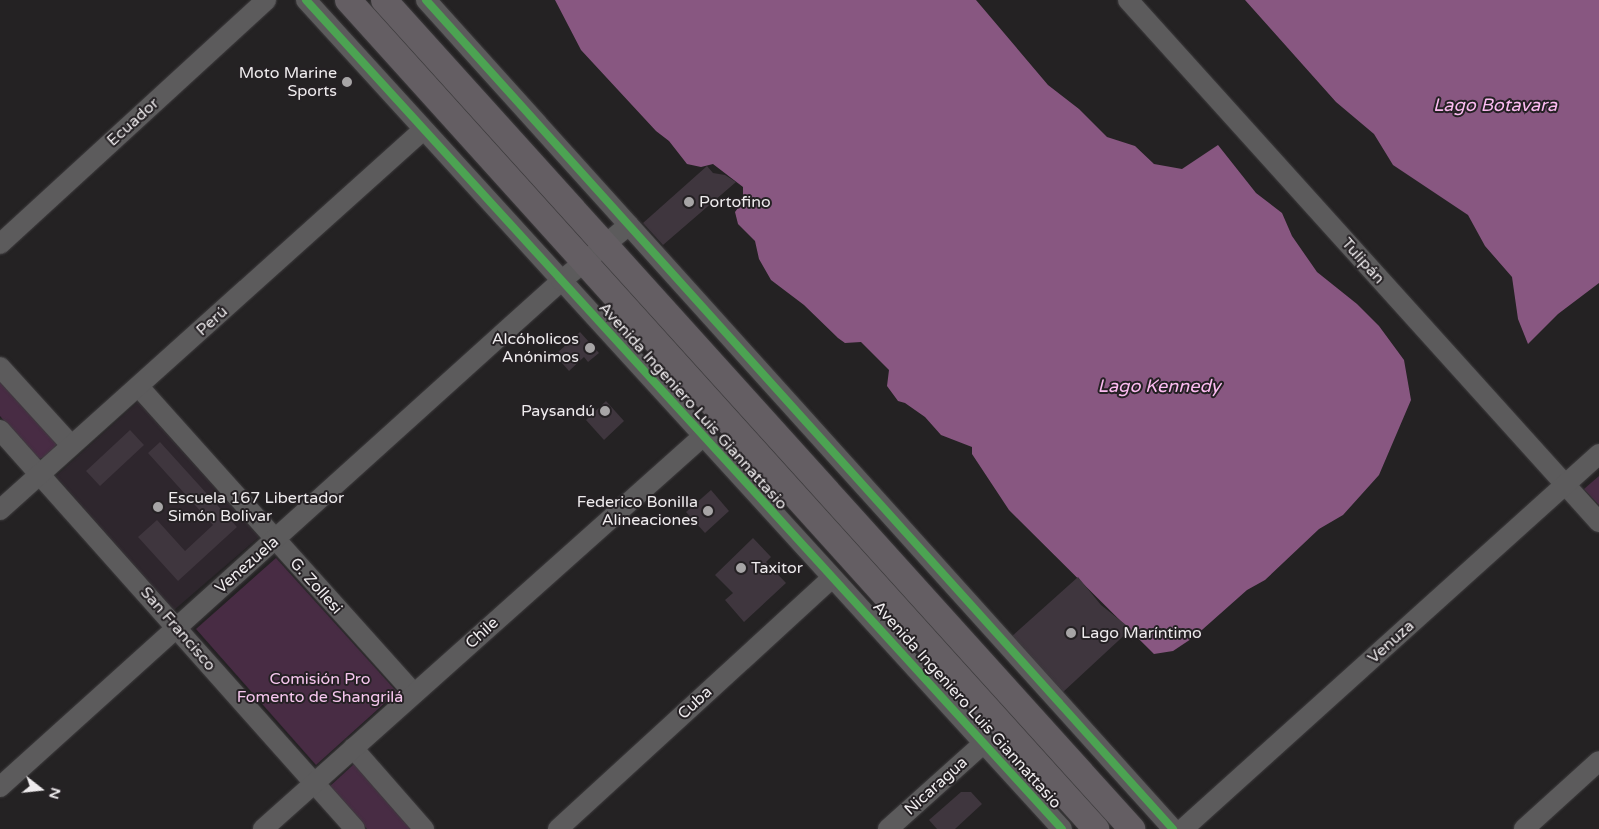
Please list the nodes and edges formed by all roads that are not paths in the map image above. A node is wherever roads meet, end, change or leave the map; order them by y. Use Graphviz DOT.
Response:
graph roads {
  1 [pos="266,0"];
  2 [pos="306,0"];
  3 [pos="348,0"];
  4 [pos="384,0"];
  5 [pos="426,0"];
  6 [pos="1128,0"];
  7 [pos="423,130"];
  8 [pos="629,225"];
  9 [pos="0,244"];
  10 [pos="605,245"];
  11 [pos="584,264"];
  12 [pos="561,281"];
  13 [pos="0,367"];
  14 [pos="139,387"];
  15 [pos="0,430"];
  16 [pos="702,437"];
  17 [pos="71,445"];
  18 [pos="1599,454"];
  19 [pos="40,474"];
  20 [pos="1565,485"];
  21 [pos="0,510"];
  22 [pos="1599,522"];
  23 [pos="275,541"];
  24 [pos="832,578"];
  25 [pos="177,626"];
  26 [pos="414,694"];
  27 [pos="984,743"];
  28 [pos="354,748"];
  29 [pos="1599,761"];
  30 [pos="313,783"];
  31 [pos="0,787"];
  32 [pos="263,829"];
  33 [pos="355,829"];
  34 [pos="424,829"];
  35 [pos="558,829"];
  36 [pos="888,829"];
  37 [pos="1062,829"];
  38 [pos="1096,829"];
  39 [pos="1132,829"];
  40 [pos="1173,829"];
  41 [pos="1182,829"];
  42 [pos="1524,829"];
  1 -- 9 [label="street, Ecuador"];
  2 -- 7 [label="street, Avenida Ingeniero Luis Giannattasio"];
  3 -- 11 [label="main road, Avenida Ingeniero Luis Giannattasio"];
  4 -- 10 [label="main road"];
  5 -- 8 [label="street"];
  6 -- 20 [label="street, Tulipán"];
  7 -- 12 [label="street, Avenida Ingeniero Luis Giannattasio"];
  7 -- 14 [label="street, Perú"];
  8 -- 10 [label="street, Venezuela"];
  8 -- 40 [label="street"];
  10 -- 11 [label="street, Venezuela"];
  10 -- 39 [label="main road"];
  11 -- 12 [label="street, Venezuela"];
  11 -- 38 [label="main road, Avenida Ingeniero Luis Giannattasio"];
  12 -- 16 [label="street, Avenida Ingeniero Luis Giannattasio"];
  12 -- 23 [label="street, Venezuela"];
  13 -- 17 [label="street"];
  14 -- 17 [label="street, Perú"];
  14 -- 23 [label="street, G. Zollesi"];
  15 -- 19 [label="street, San Francisco"];
  16 -- 24 [label="street, Avenida Ingeniero Luis Giannattasio"];
  16 -- 26 [label="street, Chile"];
  17 -- 19 [label="street, Perú"];
  18 -- 20 [label="street, Venuza"];
  19 -- 21 [label="street, Perú"];
  19 -- 25 [label="street, San Francisco"];
  20 -- 22 [label="street, Tulipán"];
  20 -- 41 [label="street, Venuza"];
  23 -- 25 [label="street, Venezuela"];
  23 -- 26 [label="street, G. Zollesi"];
  24 -- 27 [label="street, Avenida Ingeniero Luis Giannattasio"];
  24 -- 35 [label="street, Cuba"];
  25 -- 30 [label="street, San Francisco"];
  25 -- 31 [label="street, Venezuela"];
  26 -- 28 [label="street, Chile"];
  27 -- 36 [label="street, Nicaragua"];
  27 -- 37 [label="street, Avenida Ingeniero Luis Giannattasio"];
  28 -- 30 [label="street, Chile"];
  28 -- 34 [label="street"];
  29 -- 42 [label="street"];
  30 -- 32 [label="street, Chile"];
  30 -- 33 [label="street, San Francisco"];
}
